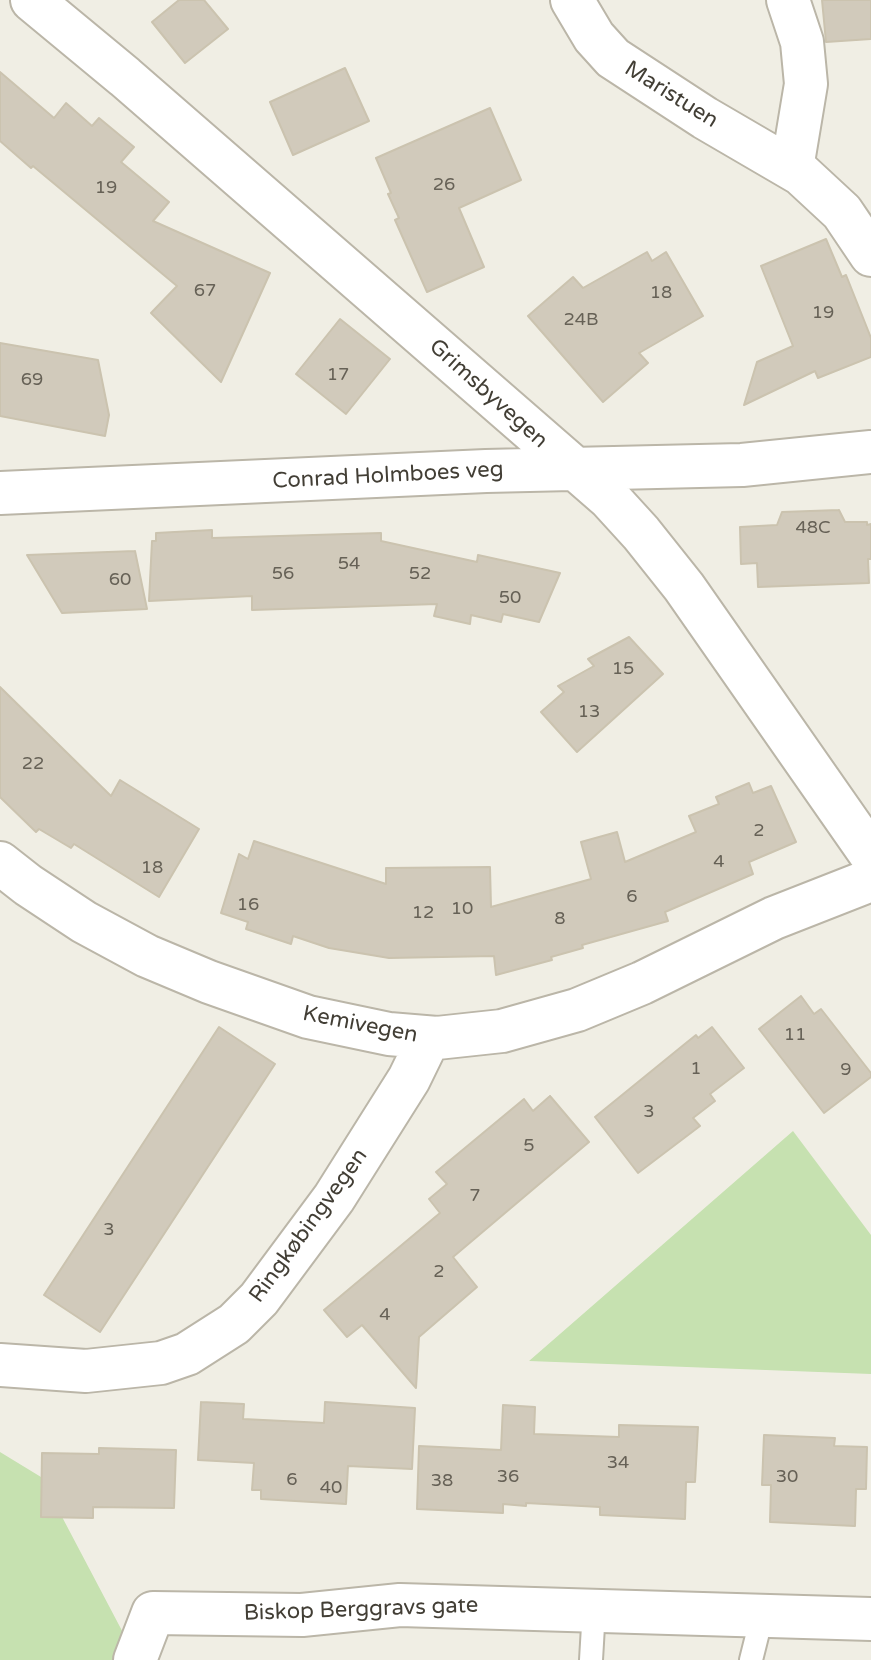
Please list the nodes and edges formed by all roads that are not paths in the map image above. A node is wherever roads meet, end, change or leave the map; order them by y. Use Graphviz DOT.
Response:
graph roads {
  1 [pos="32,0"];
  2 [pos="572,0"];
  3 [pos="788,0"];
  4 [pos="792,168"];
  5 [pos="871,255"];
  6 [pos="871,452"];
  7 [pos="571,468"];
  8 [pos="0,493"];
  9 [pos="871,855"];
  10 [pos="0,863"];
  11 [pos="871,880"];
  12 [pos="429,1038"];
  13 [pos="0,1365"];
  14 [pos="594,1609"];
  15 [pos="762,1616"];
  16 [pos="871,1619"];
  17 [pos="135,1660"];
  18 [pos="591,1660"];
  19 [pos="751,1660"];
  1 -- 7 [label="street, Grimsbyvegen"];
  2 -- 4 [label="street, Maristuen"];
  3 -- 4 [label="street"];
  4 -- 5 [label="street, Maristuen"];
  6 -- 7 [label="street, Conrad Holmboes veg"];
  7 -- 8 [label="street, Conrad Holmboes veg"];
  7 -- 9 [label="street, Grimsbyvegen"];
  10 -- 12 [label="street, Kemivegen"];
  11 -- 12 [label="street, Kemivegen"];
  12 -- 13 [label="street, Ringkøbingvegen"];
  14 -- 15 [label="street, Biskop Berggravs gate"];
  14 -- 17 [label="street, Biskop Berggravs gate"];
  14 -- 18 [label="lane"];
  15 -- 16 [label="street, Biskop Berggravs gate"];
  15 -- 19 [label="lane"];
}
